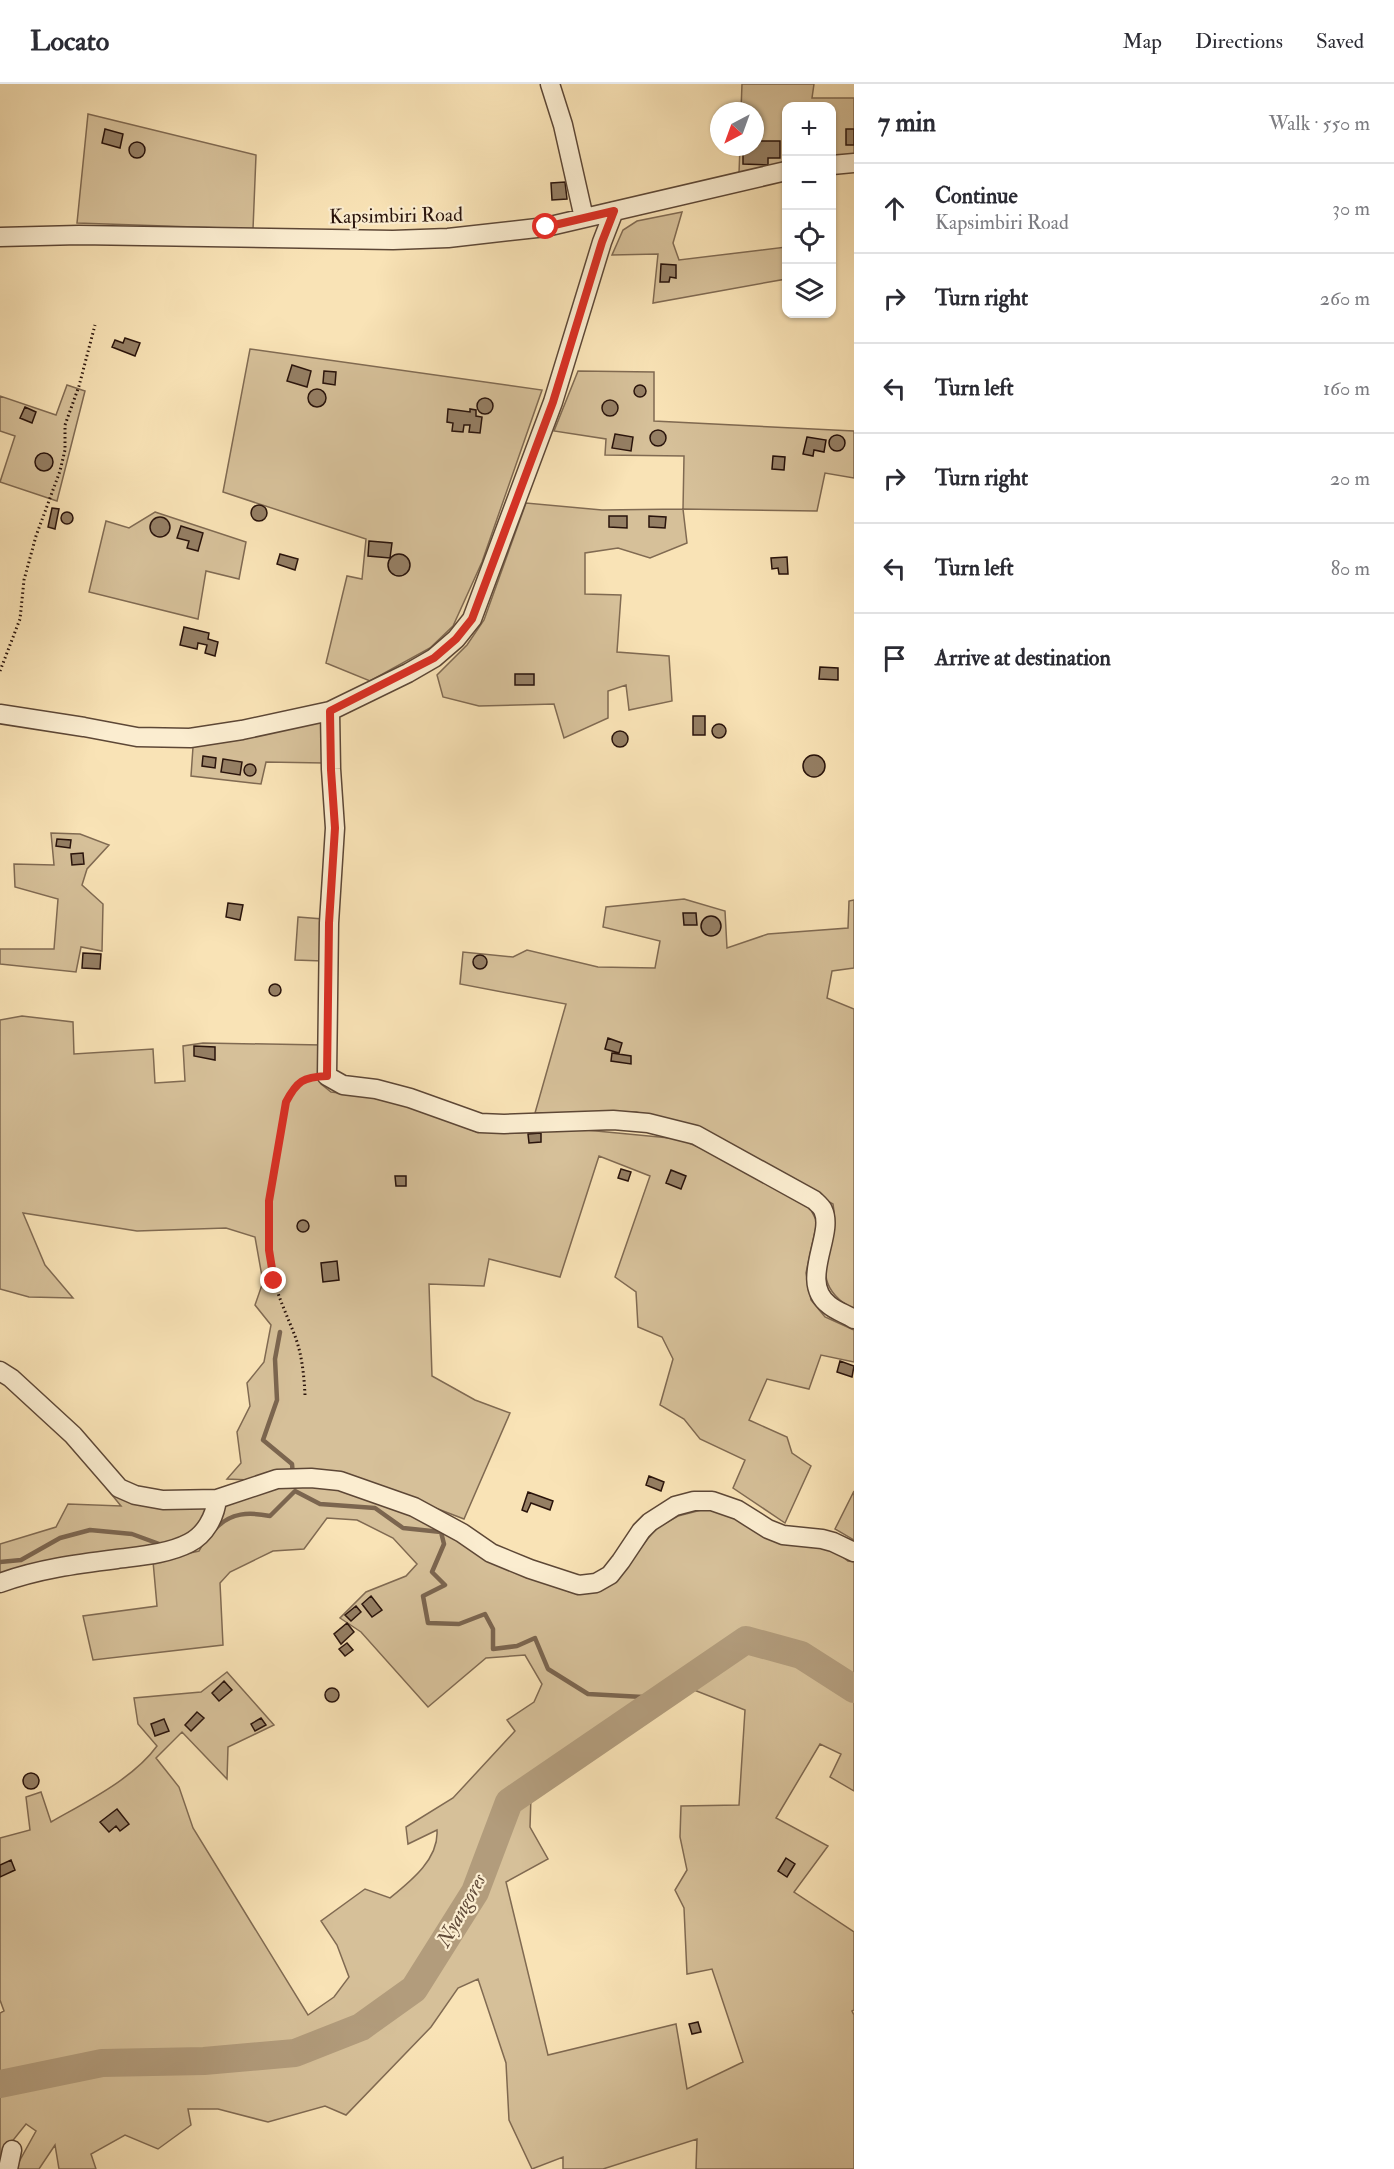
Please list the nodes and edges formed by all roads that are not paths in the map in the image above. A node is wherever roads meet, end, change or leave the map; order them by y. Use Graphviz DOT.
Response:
graph roads {
  1 [pos="550,84"];
  2 [pos="854,163"];
  3 [pos="836,165"];
  4 [pos="782,172"];
  5 [pos="614,211"];
  6 [pos="584,218"];
  7 [pos="0,237"];
  8 [pos="330,711"];
  9 [pos="0,714"];
  10 [pos="854,1319"];
  11 [pos="0,1371"];
  12 [pos="217,1499"];
  13 [pos="854,1552"];
  14 [pos="0,1583"];
  15 [pos="12,2150"];
  16 [pos="8,2169"];
  1 -- 6 [label="street"];
  2 -- 3 [label="street"];
  4 -- 5 [label="street, Kapsimbiri Road"];
  5 -- 6 [label="street, Kapsimbiri Road"];
  5 -- 8 [label="street"];
  6 -- 7 [label="street, Kapsimbiri Road"];
  8 -- 9 [label="street"];
  8 -- 10 [label="street"];
  11 -- 12 [label="street"];
  12 -- 13 [label="street"];
  12 -- 14 [label="street"];
  15 -- 16 [label="street"];
}
